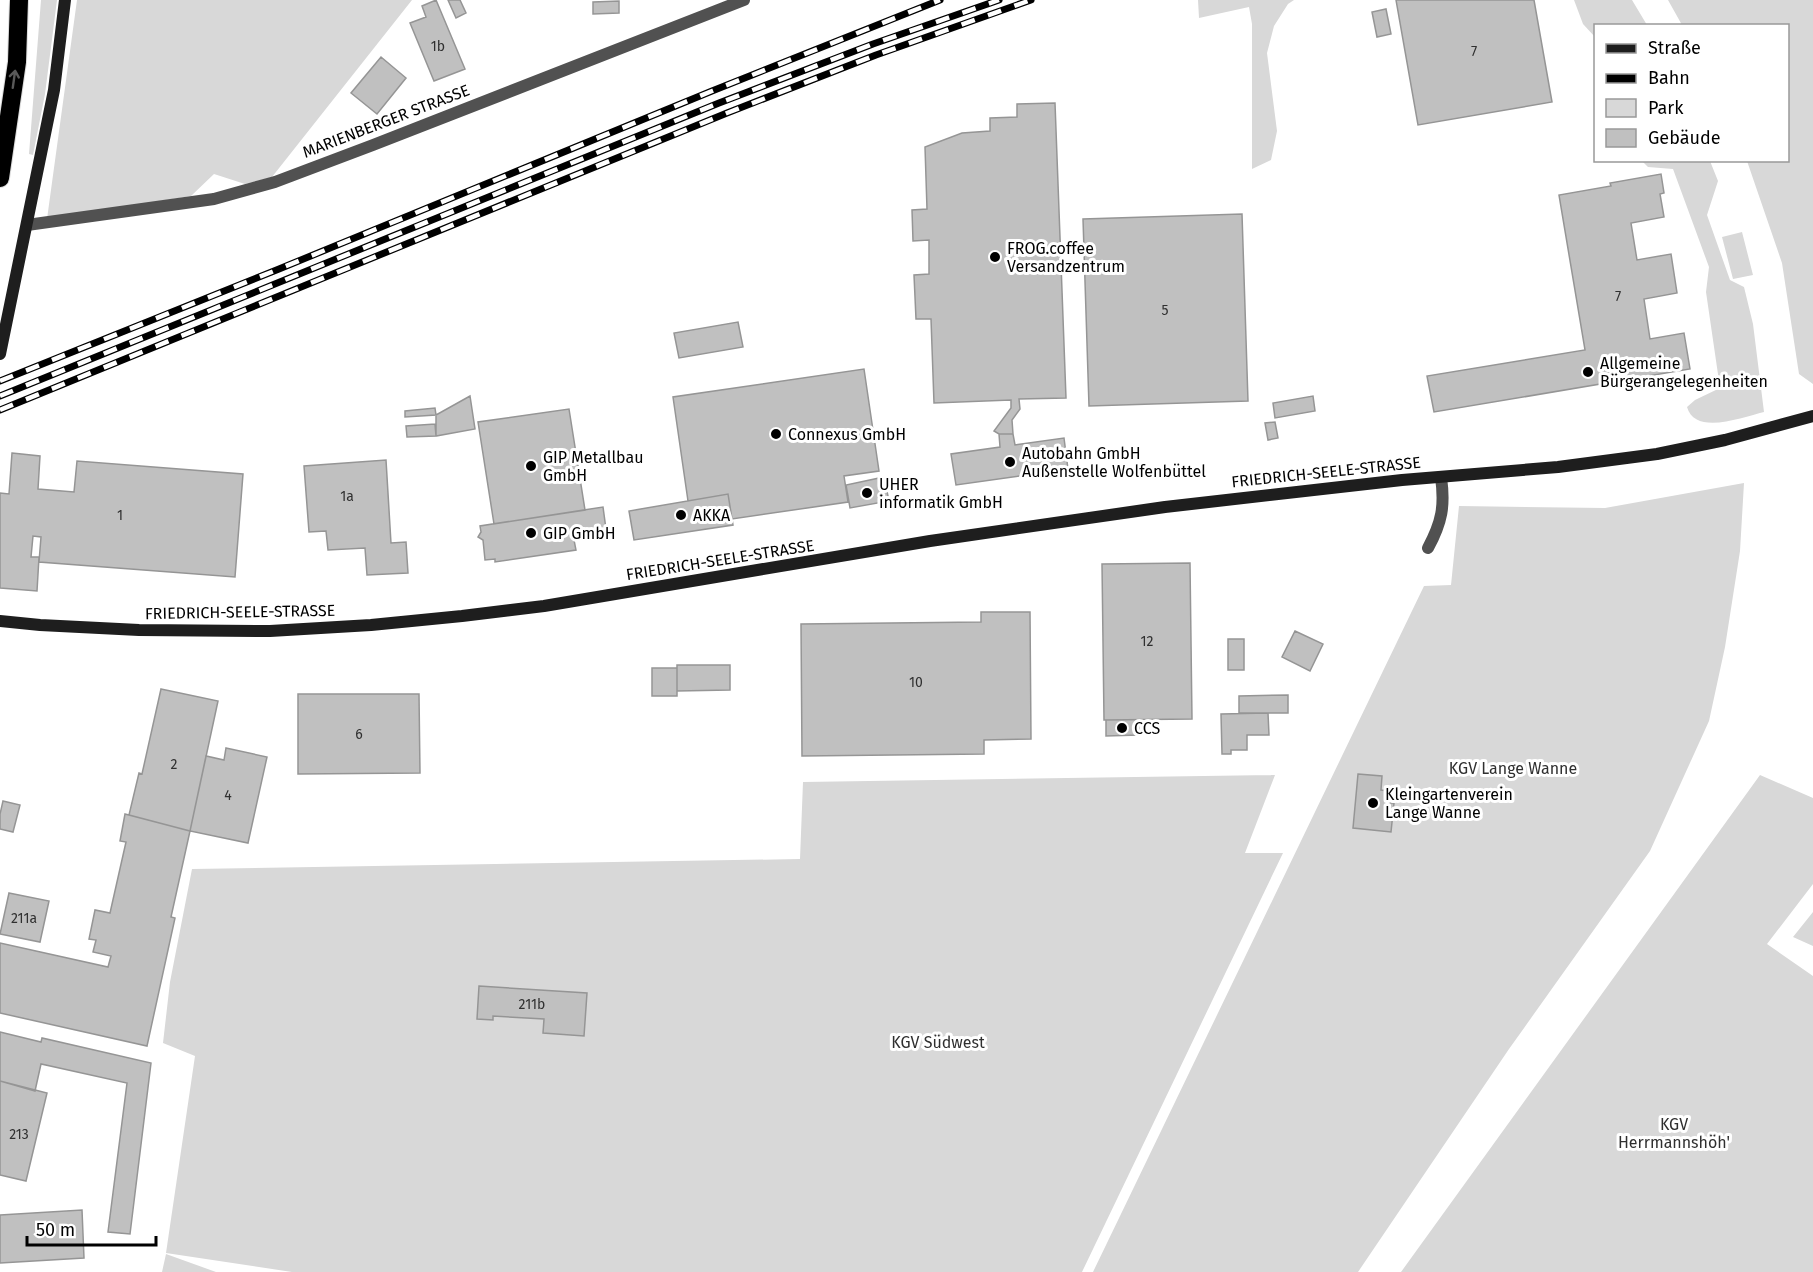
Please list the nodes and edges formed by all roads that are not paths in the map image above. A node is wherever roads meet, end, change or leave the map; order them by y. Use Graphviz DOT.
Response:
graph roads {
  1 [pos="19,0"];
  2 [pos="65,0"];
  3 [pos="744,0"];
  4 [pos="0,178"];
  5 [pos="27,225"];
  6 [pos="0,354"];
  7 [pos="1813,416"];
  8 [pos="1441,477"];
  9 [pos="1428,548"];
  10 [pos="0,621"];
  4 -- 1 [label="highway, one-way"];
  2 -- 5 [label="street"];
  3 -- 5 [label="street, MARIENBERGER STRASSE"];
  5 -- 6 [label="street"];
  7 -- 8 [label="street, FRIEDRICH-SEELE-STRASSE"];
  8 -- 9 [label="street, FRIEDRICH-SEELE-STRASSE"];
  8 -- 10 [label="street, FRIEDRICH-SEELE-STRASSE"];
}
